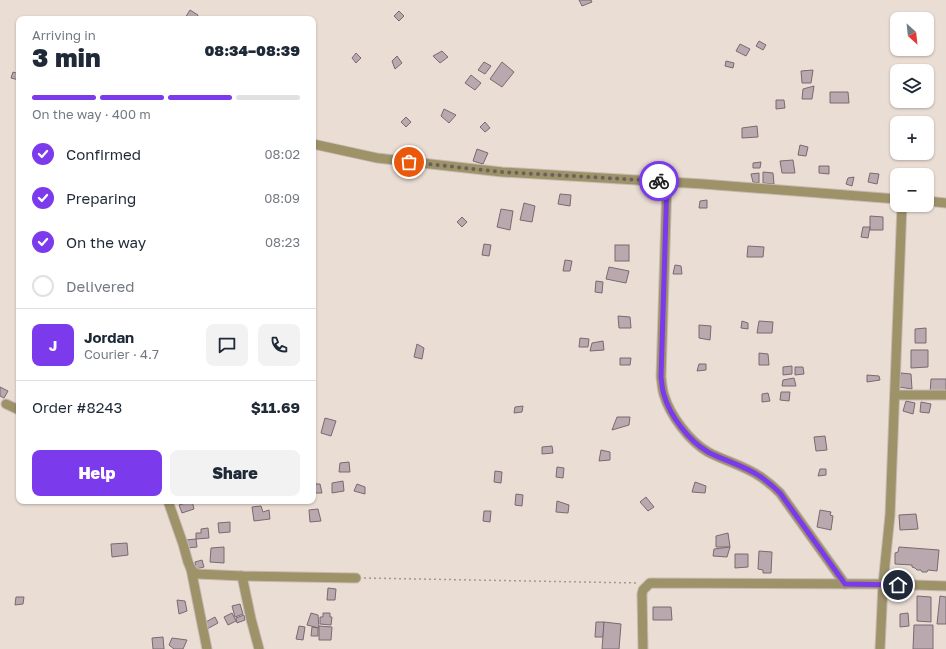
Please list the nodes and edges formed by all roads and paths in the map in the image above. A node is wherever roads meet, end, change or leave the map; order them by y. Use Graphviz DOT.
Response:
graph roads {
  1 [pos="316,145"];
  2 [pos="667,182"];
  3 [pos="890,198"];
  4 [pos="934,202"];
  5 [pos="946,203"];
  6 [pos="902,212"];
  7 [pos="895,395"];
  8 [pos="946,395"];
  9 [pos="6,404"];
  10 [pos="16,409"];
  11 [pos="169,504"];
  12 [pos="191,569"];
  13 [pos="242,576"];
  14 [pos="356,578"];
  15 [pos="650,583"];
  16 [pos="845,584"];
  17 [pos="883,584"];
  18 [pos="946,586"];
  19 [pos="207,649"];
  20 [pos="259,649"];
  21 [pos="643,649"];
  22 [pos="880,649"];
  1 -- 2 [label="street"];
  2 -- 3 [label="street"];
  2 -- 16 [label="street"];
  4 -- 5 [label="street"];
  6 -- 7 [label="street"];
  7 -- 8 [label="street"];
  7 -- 17 [label="street"];
  9 -- 10 [label="street"];
  11 -- 12 [label="street"];
  12 -- 13 [label="street"];
  12 -- 19 [label="street"];
  13 -- 14 [label="street"];
  13 -- 20 [label="street"];
  14 -- 15 [label="path"];
  15 -- 16 [label="street"];
  15 -- 21 [label="street"];
  16 -- 17 [label="street"];
  17 -- 18 [label="street"];
  17 -- 22 [label="street"];
}
